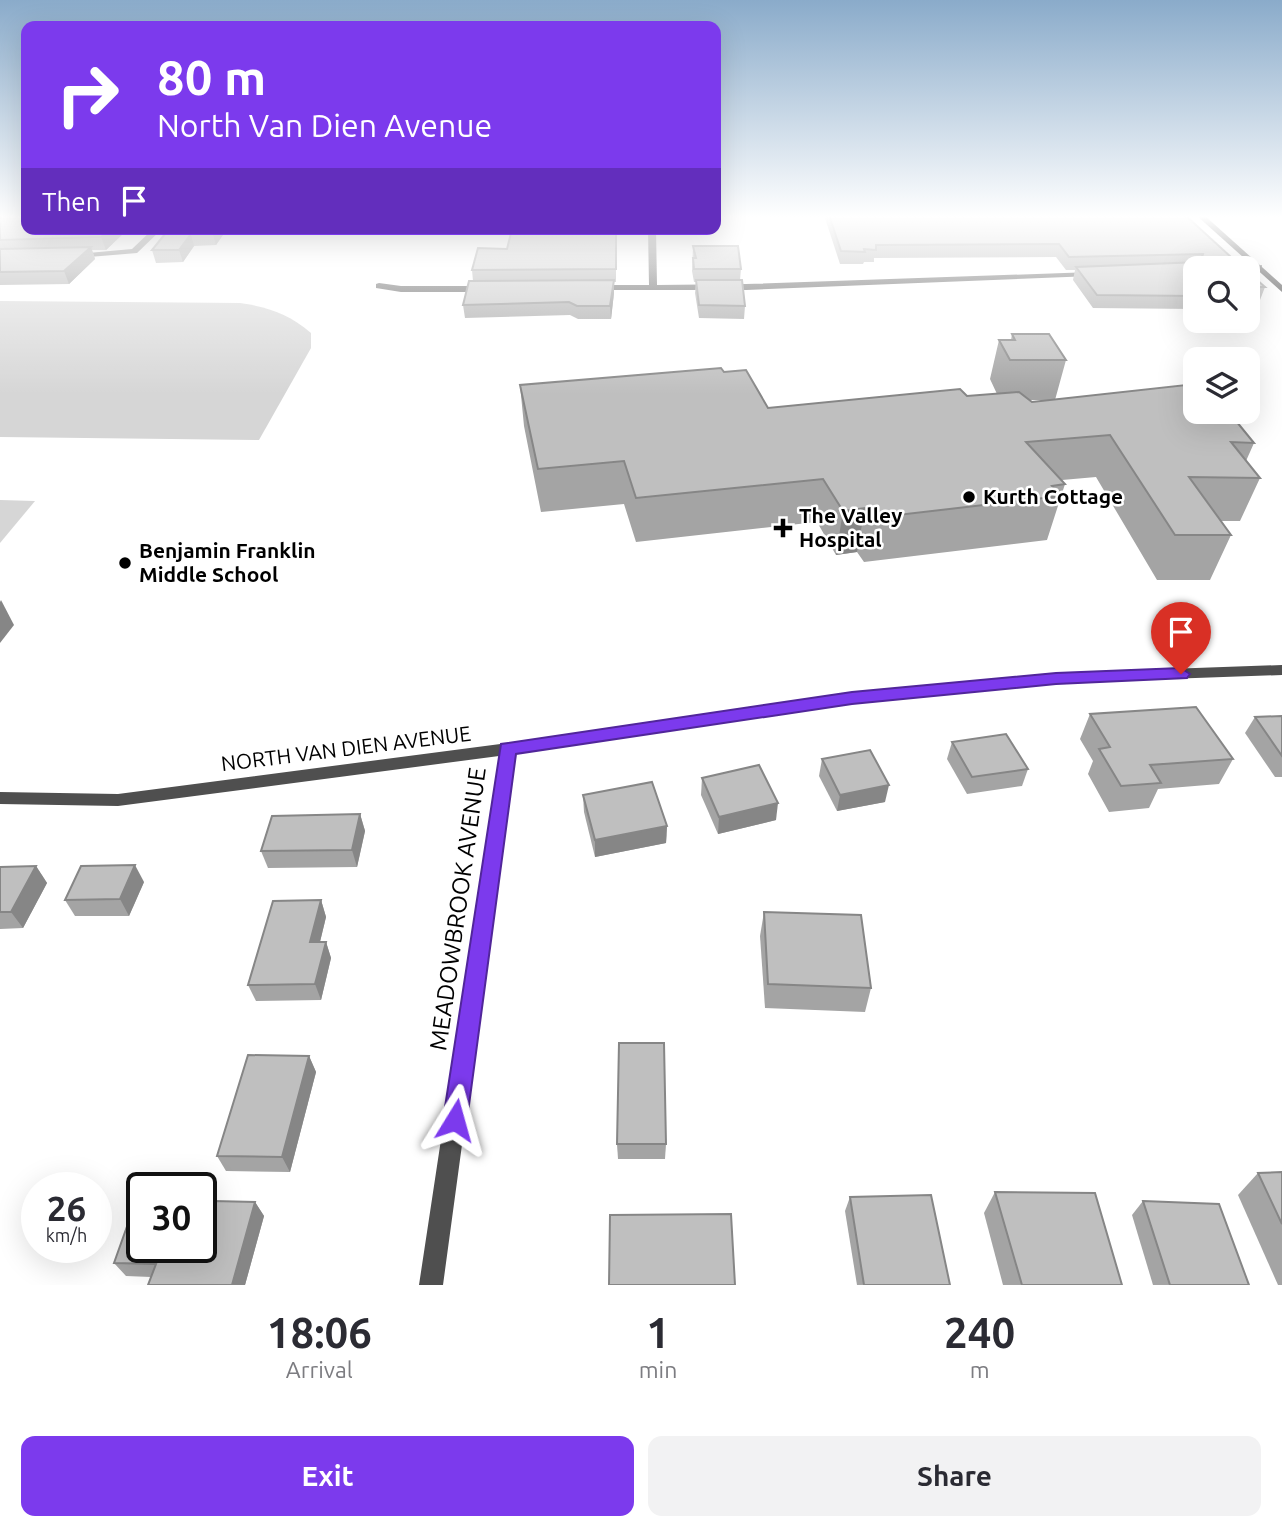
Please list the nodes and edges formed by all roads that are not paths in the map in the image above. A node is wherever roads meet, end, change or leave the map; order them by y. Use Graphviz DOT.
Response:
graph roads {
  1 [pos="653,275"];
  2 [pos="1050,275"];
  3 [pos="1267,275"];
  4 [pos="379,286"];
  5 [pos="583,288"];
  6 [pos="653,288"];
  7 [pos="499,289"];
  8 [pos="1282,289"];
  9 [pos="1282,670"];
  10 [pos="508,749"];
  11 [pos="0,798"];
  12 [pos="431,1285"];
  1 -- 6 [label="street"];
  2 -- 6 [label="street"];
  3 -- 8 [label="main road"];
  4 -- 7 [label="street"];
  5 -- 6 [label="street"];
  9 -- 10 [label="street, NORTH VAN DIEN AVENUE"];
  10 -- 11 [label="street, NORTH VAN DIEN AVENUE"];
  10 -- 12 [label="street, MEADOWBROOK AVENUE"];
}
